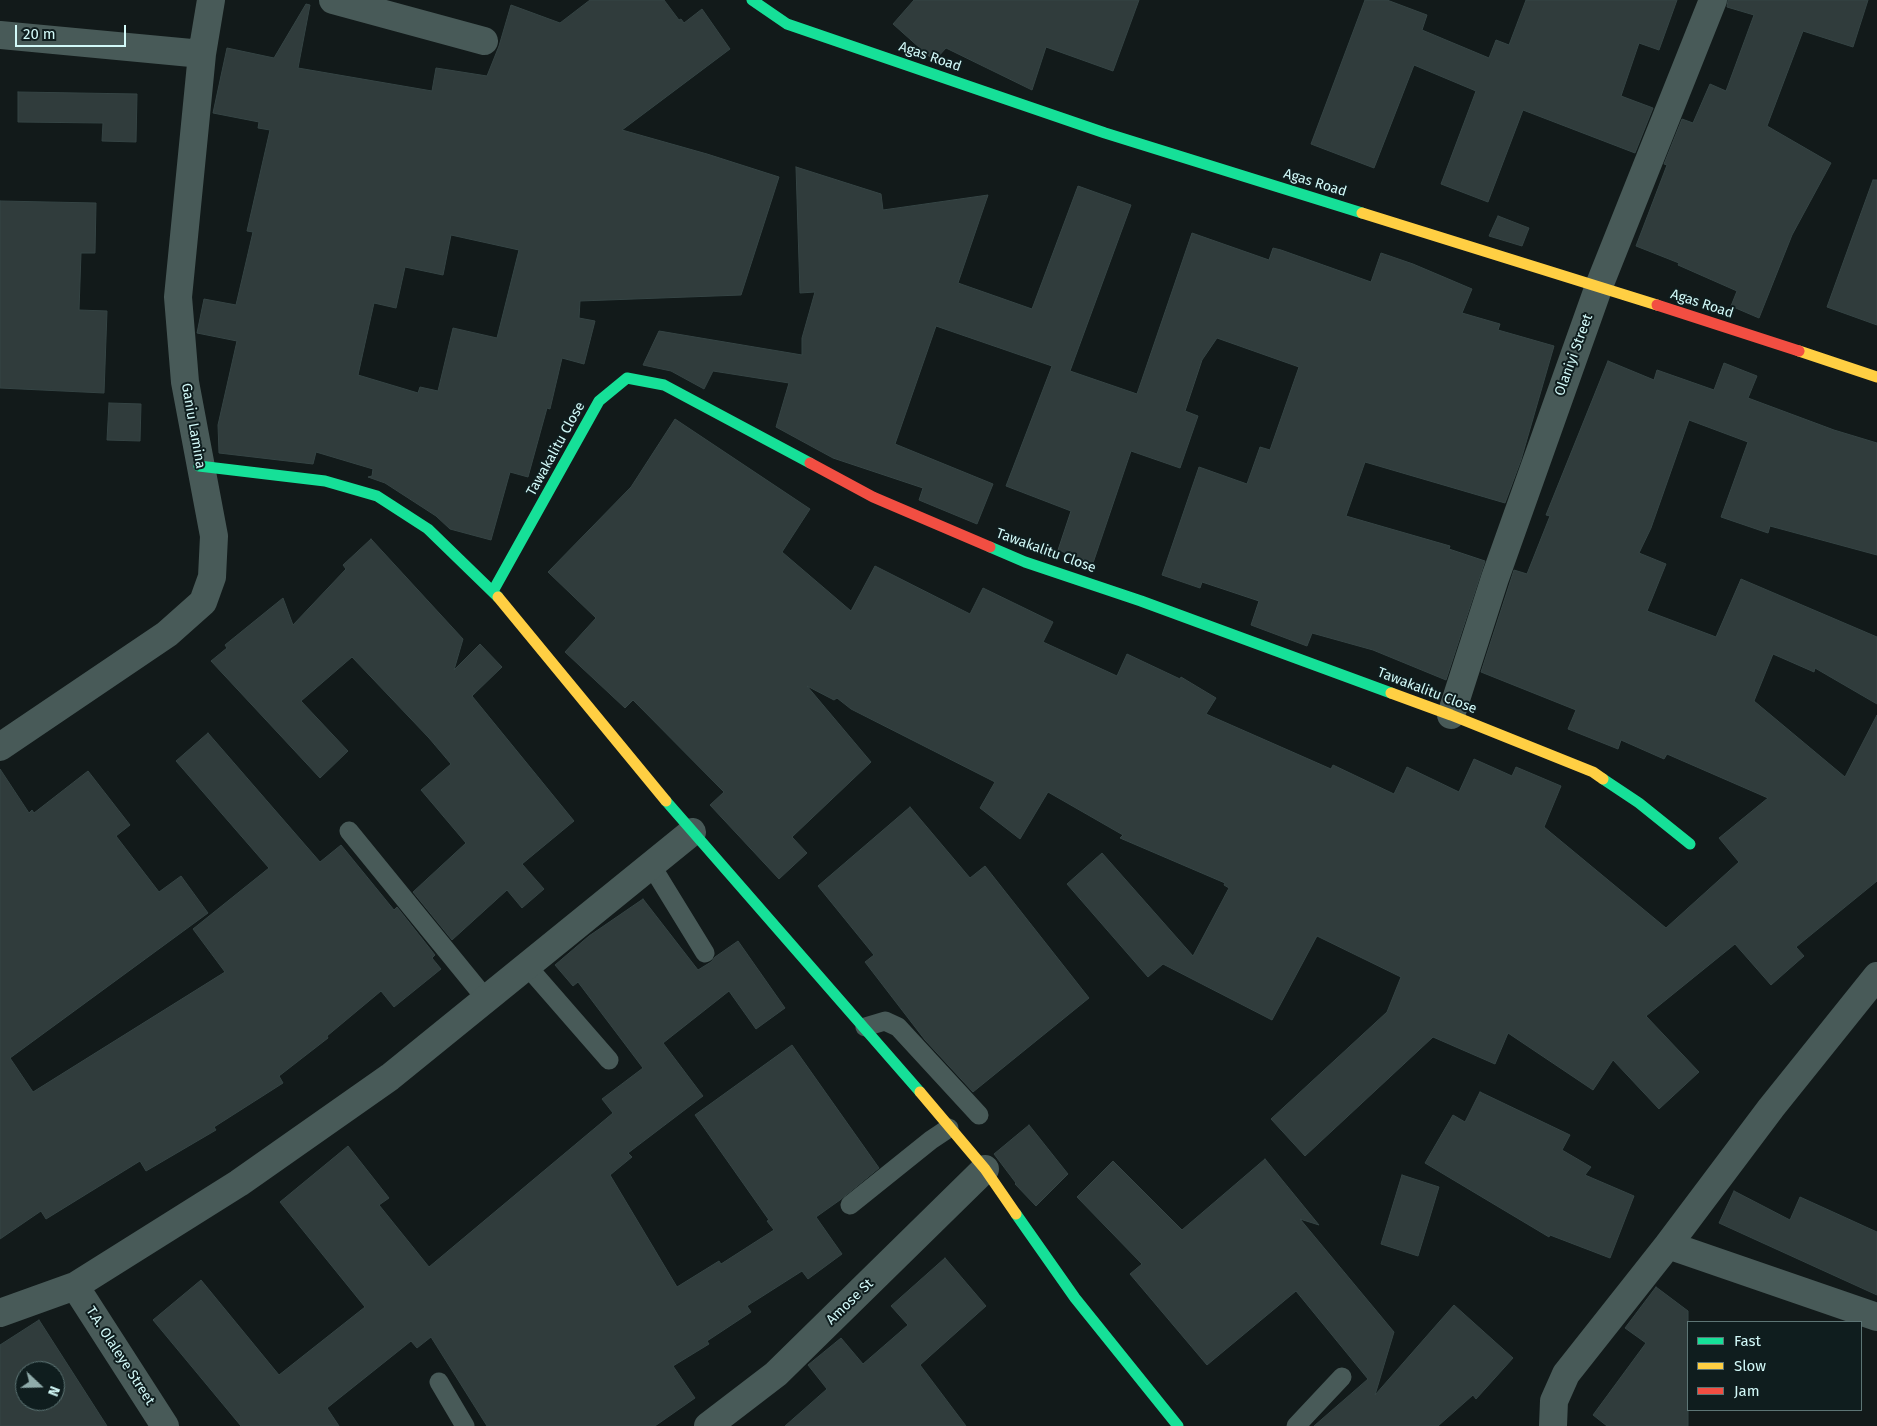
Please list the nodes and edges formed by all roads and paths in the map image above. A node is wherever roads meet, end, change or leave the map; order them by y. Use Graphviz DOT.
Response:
graph roads {
  1 [pos="211,0"];
  2 [pos="333,0"];
  3 [pos="752,0"];
  4 [pos="1713,0"];
  5 [pos="0,35"];
  6 [pos="484,41"];
  7 [pos="202,54"];
  8 [pos="1599,286"];
  9 [pos="1877,377"];
  10 [pos="200,466"];
  11 [pos="493,591"];
  12 [pos="1451,715"];
  13 [pos="0,747"];
  14 [pos="350,830"];
  15 [pos="692,832"];
  16 [pos="1690,844"];
  17 [pos="651,865"];
  18 [pos="705,953"];
  19 [pos="527,966"];
  20 [pos="1877,976"];
  21 [pos="486,999"];
  22 [pos="865,1027"];
  23 [pos="609,1060"];
  24 [pos="979,1115"];
  25 [pos="949,1128"];
  26 [pos="985,1169"];
  27 [pos="850,1205"];
  28 [pos="1668,1245"];
  29 [pos="76,1286"];
  30 [pos="0,1313"];
  31 [pos="1877,1316"];
  32 [pos="1342,1376"];
  33 [pos="439,1382"];
  34 [pos="166,1426"];
  35 [pos="465,1426"];
  36 [pos="708,1426"];
  37 [pos="1178,1426"];
  38 [pos="1296,1426"];
  39 [pos="1553,1426"];
  1 -- 7 [label="street, Ganiu Lamina"];
  2 -- 6 [label="street"];
  3 -- 8 [label="street, Agas Road"];
  4 -- 8 [label="street, Olaniyi Street"];
  5 -- 7 [label="street"];
  7 -- 10 [label="street, Ganiu Lamina"];
  8 -- 9 [label="street, Agas Road"];
  8 -- 12 [label="street, Olaniyi Street"];
  10 -- 11 [label="street"];
  10 -- 13 [label="street, Ganiu Lamina"];
  11 -- 12 [label="street, Tawakalitu Close"];
  11 -- 15 [label="street"];
  12 -- 16 [label="street, Tawakalitu Close"];
  14 -- 21 [label="lane"];
  15 -- 17 [label="street"];
  15 -- 22 [label="street"];
  17 -- 18 [label="lane"];
  17 -- 19 [label="street"];
  19 -- 21 [label="street"];
  19 -- 23 [label="lane"];
  20 -- 28 [label="street"];
  21 -- 29 [label="street"];
  22 -- 24 [label="lane"];
  22 -- 25 [label="street"];
  25 -- 26 [label="street"];
  25 -- 27 [label="lane"];
  26 -- 36 [label="street, Amose St"];
  26 -- 37 [label="street"];
  28 -- 31 [label="street"];
  28 -- 39 [label="street"];
  29 -- 30 [label="street"];
  29 -- 34 [label="street, T.A. Olaleye Street"];
  32 -- 38 [label="lane"];
  33 -- 35 [label="lane"];
}
